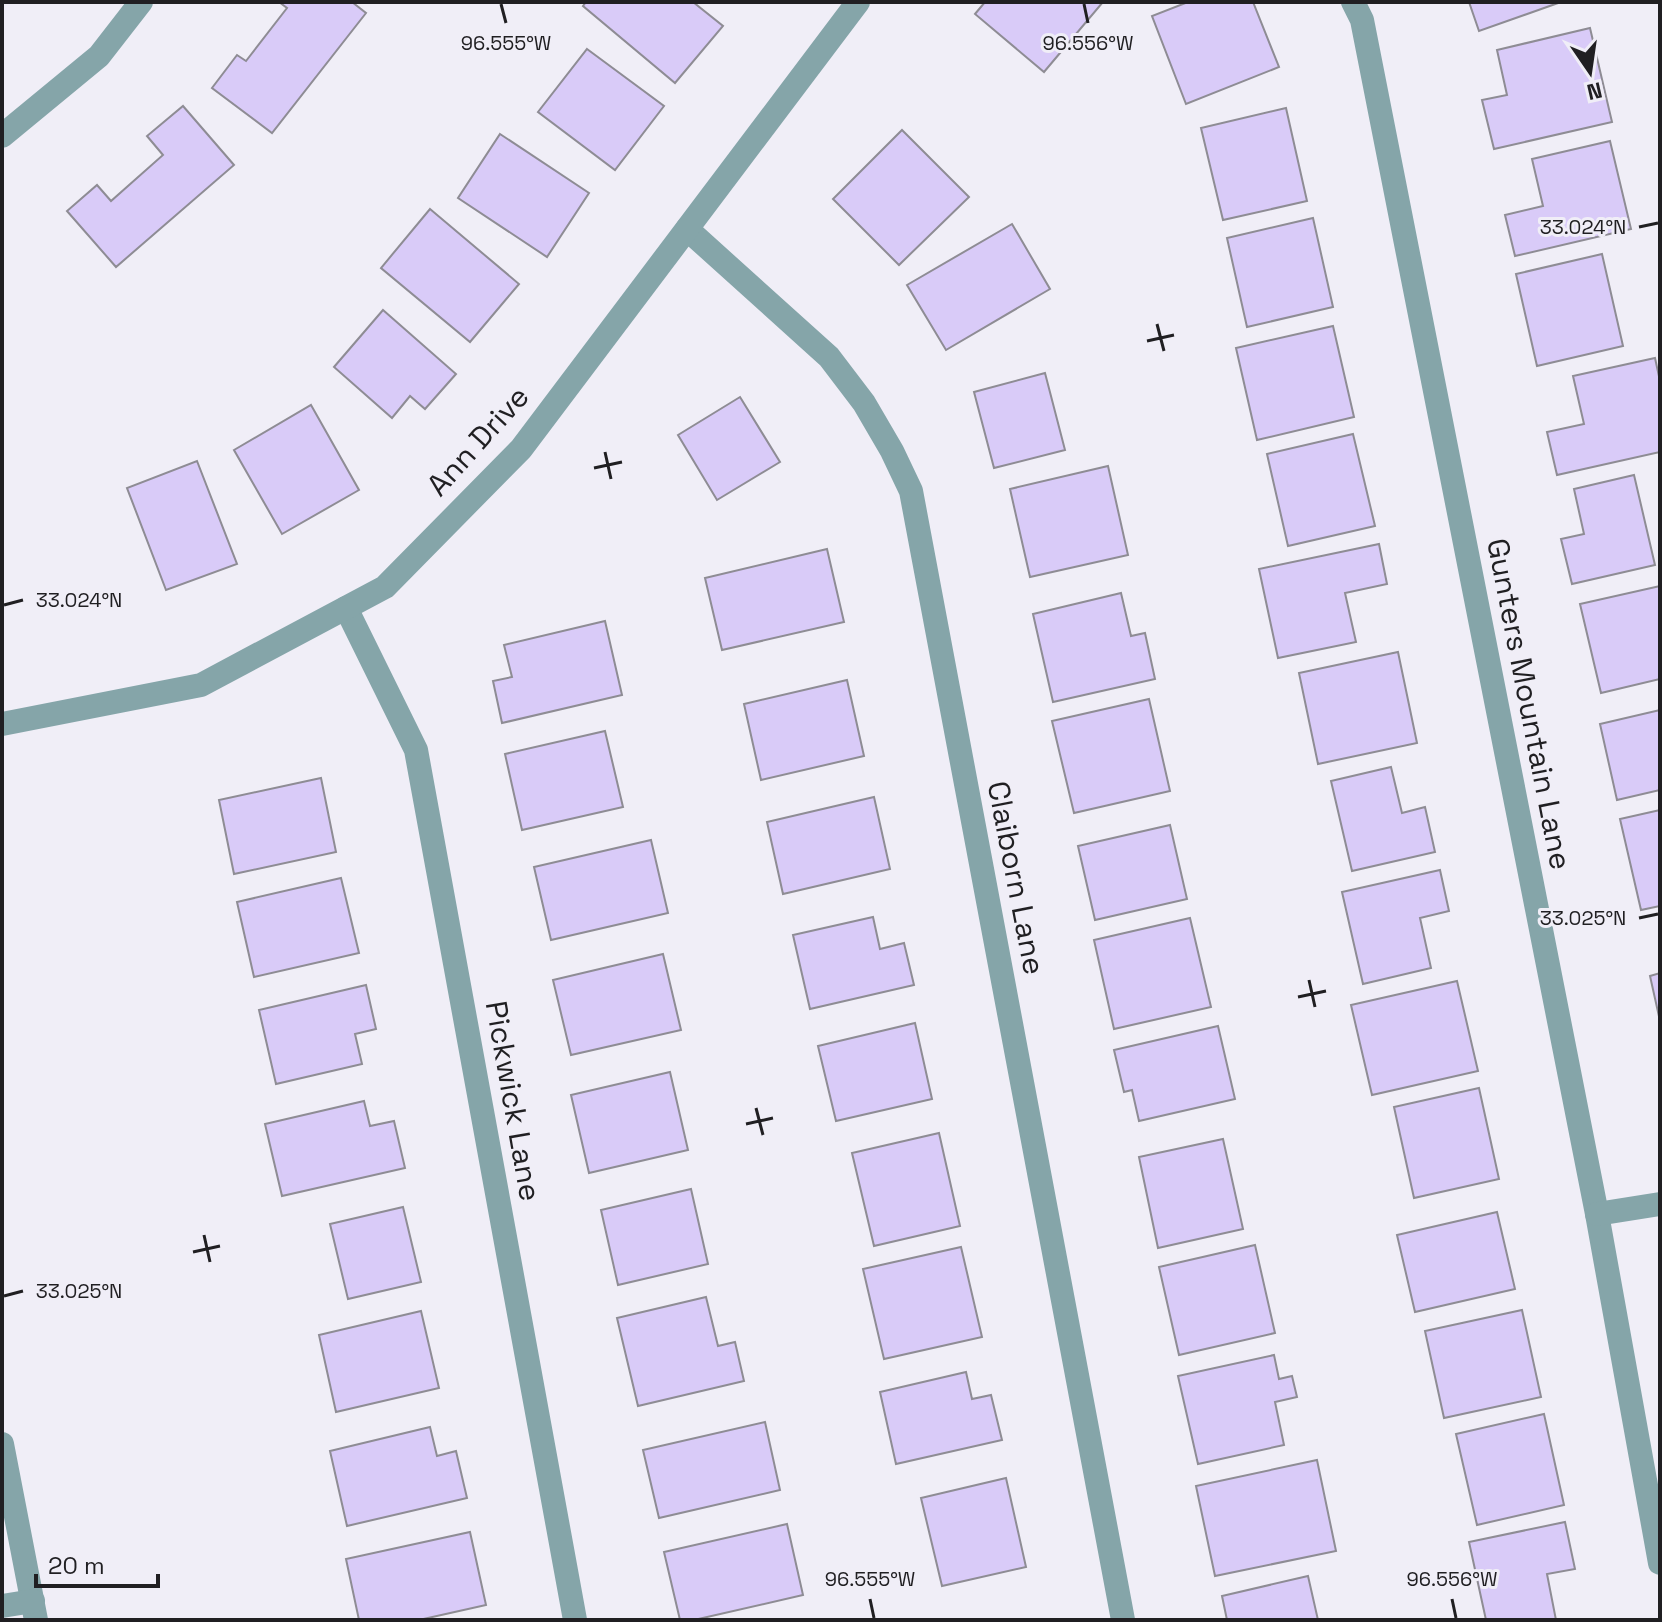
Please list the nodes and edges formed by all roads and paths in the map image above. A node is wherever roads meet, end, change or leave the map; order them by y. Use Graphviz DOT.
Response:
graph roads {
  1 [pos="141,2"];
  2 [pos="858,2"];
  3 [pos="1353,2"];
  4 [pos="2,136"];
  5 [pos="687,229"];
  6 [pos="346,608"];
  7 [pos="2,724"];
  8 [pos="1660,1204"];
  9 [pos="1597,1214"];
  10 [pos="2,1444"];
  11 [pos="1660,1563"];
  12 [pos="2,1606"];
  13 [pos="34,1610"];
  14 [pos="575,1620"];
  15 [pos="1123,1620"];
  1 -- 4 [label="street"];
  2 -- 5 [label="street, Ann Drive"];
  3 -- 9 [label="street, Gunters Mountain Lane"];
  5 -- 6 [label="street, Ann Drive"];
  5 -- 15 [label="street, Claiborn Lane"];
  6 -- 7 [label="street, Ann Drive"];
  6 -- 14 [label="street, Pickwick Lane"];
  8 -- 9 [label="street"];
  9 -- 11 [label="street, Gunters Mountain Lane"];
  10 -- 13 [label="street"];
  12 -- 13 [label="street"];
}
